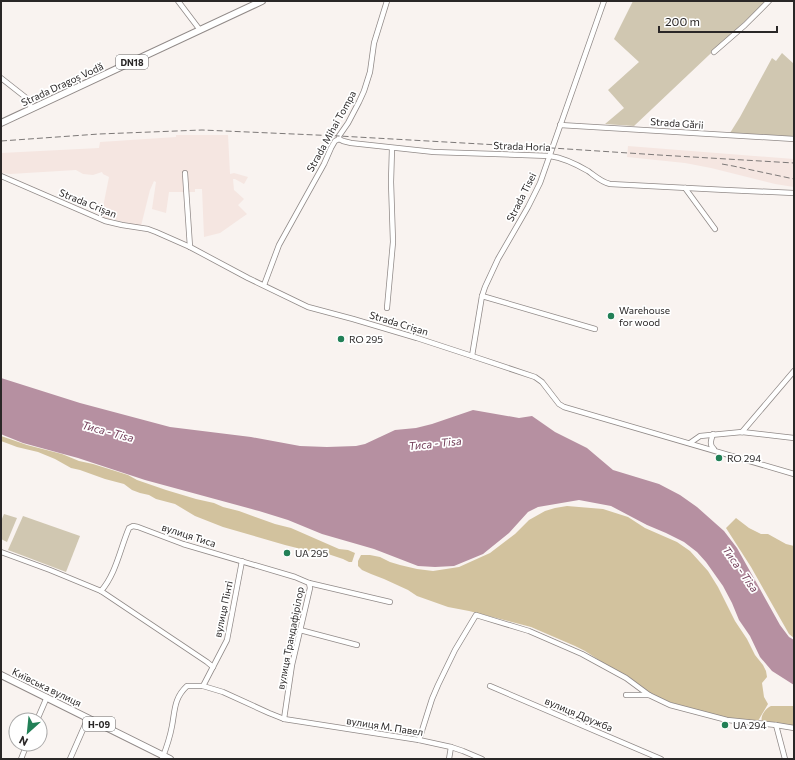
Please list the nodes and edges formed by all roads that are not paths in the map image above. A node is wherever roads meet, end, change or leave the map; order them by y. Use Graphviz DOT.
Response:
graph roads {
  1 [pos="178,1"];
  2 [pos="262,1"];
  3 [pos="387,1"];
  4 [pos="604,1"];
  5 [pos="769,1"];
  6 [pos="200,30"];
  7 [pos="714,52"];
  8 [pos="1,78"];
  9 [pos="31,109"];
  10 [pos="1,123"];
  11 [pos="560,126"];
  12 [pos="339,139"];
  13 [pos="794,140"];
  14 [pos="392,148"];
  15 [pos="550,156"];
  16 [pos="185,174"];
  17 [pos="1,176"];
  18 [pos="685,188"];
  19 [pos="794,193"];
  20 [pos="715,229"];
  21 [pos="190,247"];
  22 [pos="264,285"];
  23 [pos="482,296"];
  24 [pos="387,308"];
  25 [pos="595,329"];
  26 [pos="472,356"];
  27 [pos="794,371"];
  28 [pos="742,432"];
  29 [pos="713,434"];
  30 [pos="794,438"];
  31 [pos="690,443"];
  32 [pos="715,450"];
  33 [pos="794,474"];
  34 [pos="1,552"];
  35 [pos="242,561"];
  36 [pos="309,583"];
  37 [pos="101,591"];
  38 [pos="390,602"];
  39 [pos="300,630"];
  40 [pos="357,645"];
  41 [pos="213,667"];
  42 [pos="1,675"];
  43 [pos="203,686"];
  44 [pos="490,686"];
  45 [pos="626,695"];
  46 [pos="649,695"];
  47 [pos="47,698"];
  48 [pos="41,712"];
  49 [pos="88,718"];
  50 [pos="284,719"];
  51 [pos="776,725"];
  52 [pos="794,728"];
  53 [pos="419,740"];
  54 [pos="451,747"];
  55 [pos="162,757"];
  56 [pos="70,759"];
  57 [pos="170,759"];
  58 [pos="449,759"];
  59 [pos="482,759"];
  60 [pos="661,759"];
  61 [pos="785,759"];
  1 -- 6 [label="street"];
  2 -- 6 [label="main road, Strada Dragoș Vodă / DN18"];
  3 -- 12 [label="street, Strada Mihai Tompa"];
  4 -- 11 [label="street, Strada Tisei"];
  5 -- 7 [label="street"];
  6 -- 9 [label="main road, Strada Dragoș Vodă / DN18"];
  8 -- 9 [label="street"];
  9 -- 10 [label="main road, Strada Dragoș Vodă / DN18"];
  11 -- 13 [label="street, Strada Gării"];
  11 -- 15 [label="street, Strada Tisei"];
  12 -- 14 [label="street, Strada Horia"];
  12 -- 22 [label="street, Strada Mihai Tompa"];
  14 -- 15 [label="street, Strada Horia"];
  14 -- 24 [label="street"];
  15 -- 18 [label="street, Strada Horia"];
  15 -- 23 [label="street, Strada Tisei"];
  16 -- 21 [label="street"];
  17 -- 21 [label="street, Strada Crișan"];
  18 -- 19 [label="street, Strada Horia"];
  18 -- 20 [label="street"];
  21 -- 22 [label="street, Strada Crișan"];
  22 -- 26 [label="street, Strada Crișan"];
  23 -- 25 [label="street"];
  23 -- 26 [label="street, Strada Tisei"];
  26 -- 31 [label="street, Strada Crișan"];
  27 -- 28 [label="street"];
  28 -- 29 [label="street"];
  28 -- 30 [label="street"];
  29 -- 31 [label="street"];
  29 -- 32 [label="street"];
  31 -- 32 [label="street, Strada Crișan"];
  32 -- 33 [label="street, Strada Crișan"];
  34 -- 37 [label="street"];
  35 -- 36 [label="street, вулиця Тиса"];
  35 -- 37 [label="street, вулиця Тиса"];
  35 -- 41 [label="street, вулиця Пінті"];
  36 -- 38 [label="street, вулиця Тиса"];
  36 -- 39 [label="street, вулиця Трандафірілор"];
  37 -- 41 [label="street"];
  39 -- 40 [label="street"];
  39 -- 50 [label="street, вулиця Трандафірілор"];
  41 -- 43 [label="street, вулиця Пінті"];
  42 -- 47 [label="main road, Київська вулиця / Н-09"];
  43 -- 50 [label="street, вулиця М. Павел"];
  43 -- 55 [label="street"];
  44 -- 60 [label="street, вулиця Дружба"];
  45 -- 46 [label="street"];
  46 -- 51 [label="street"];
  46 -- 53 [label="street"];
  47 -- 48 [label="street"];
  47 -- 49 [label="main road, Київська вулиця / Н-09"];
  49 -- 55 [label="main road, Київська вулиця / Н-09"];
  49 -- 56 [label="street"];
  50 -- 53 [label="street, вулиця М. Павел"];
  51 -- 52 [label="street"];
  51 -- 61 [label="street"];
  53 -- 54 [label="street, вулиця М. Павел"];
  54 -- 58 [label="street"];
  54 -- 59 [label="street, вулиця М. Павел"];
  55 -- 57 [label="main road, Київська вулиця / Н-09"];
}
